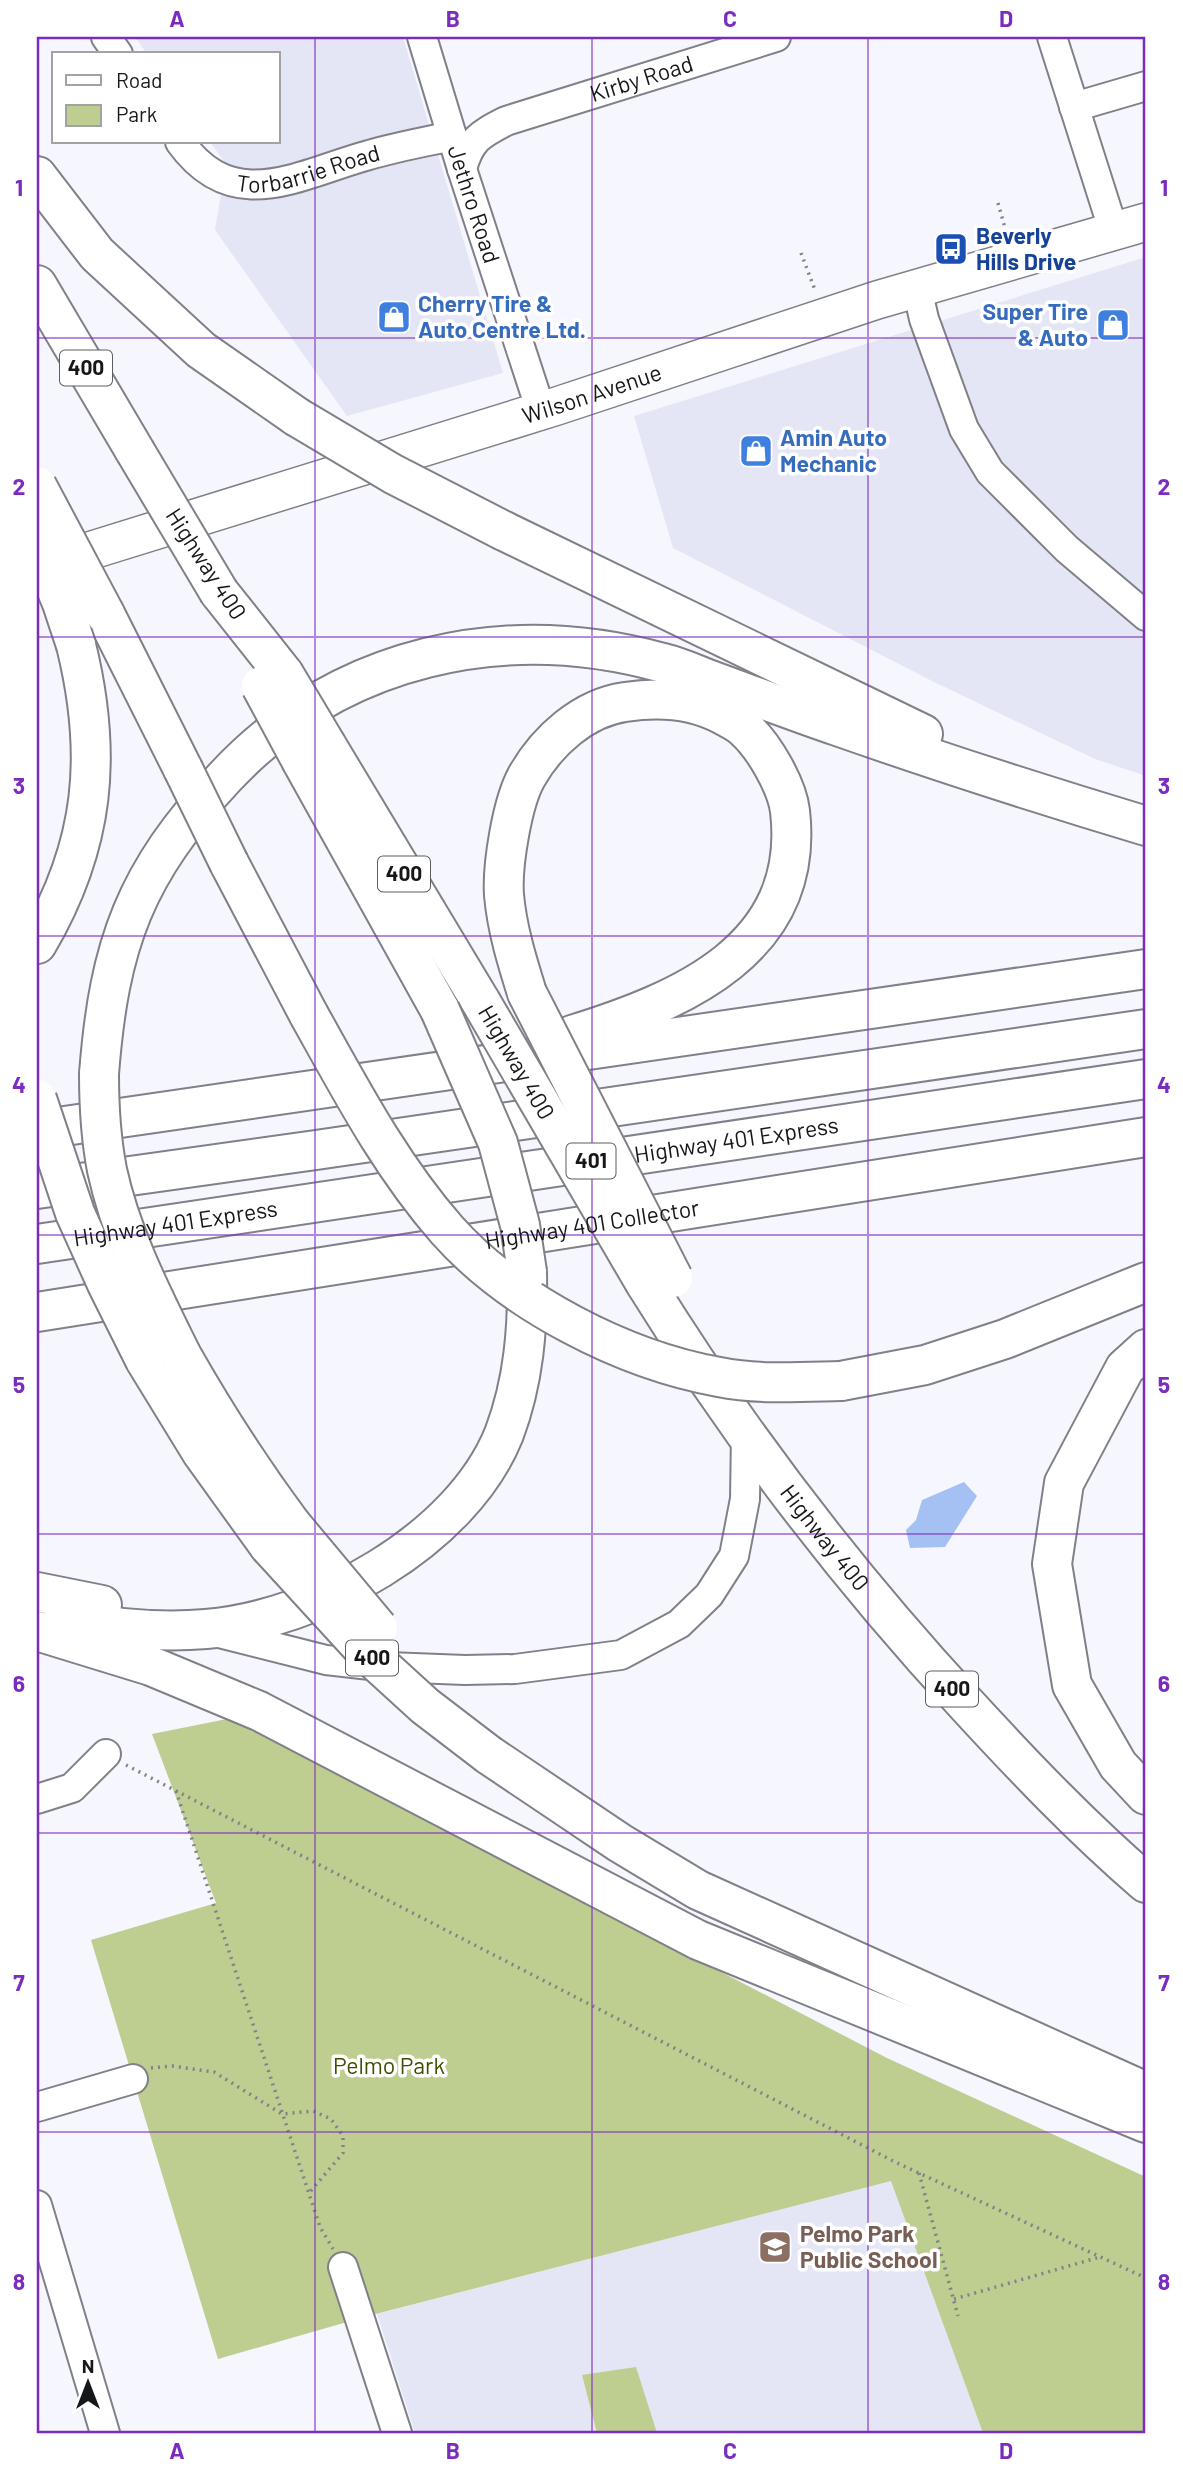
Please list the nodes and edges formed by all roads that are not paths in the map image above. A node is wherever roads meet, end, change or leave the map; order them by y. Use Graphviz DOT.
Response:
graph roads {
  1 [pos="106,37"];
  2 [pos="422,37"];
  3 [pos="776,37"];
  4 [pos="1052,37"];
  5 [pos="117,52"];
  6 [pos="1146,86"];
  7 [pos="442,98"];
  8 [pos="1074,107"];
  9 [pos="506,121"];
  10 [pos="452,136"];
  11 [pos="181,144"];
  12 [pos="462,169"];
  13 [pos="37,176"];
  14 [pos="1130,227"];
  15 [pos="37,285"];
  16 [pos="917,288"];
  17 [pos="541,411"];
  18 [pos="37,486"];
  19 [pos="37,543"];
  20 [pos="37,567"];
  21 [pos="1146,616"];
  22 [pos="314,754"];
  23 [pos="1053,798"];
  24 [pos="1146,826"];
  25 [pos="37,944"];
  26 [pos="1146,969"];
  27 [pos="1146,1028"];
  28 [pos="435,1073"];
  29 [pos="1146,1079"];
  30 [pos="37,1099"];
  31 [pos="37,1129"];
  32 [pos="1146,1137"];
  33 [pos="37,1189"];
  34 [pos="37,1244"];
  35 [pos="659,1280"];
  36 [pos="1146,1282"];
  37 [pos="37,1312"];
  38 [pos="1146,1349"];
  39 [pos="163,1357"];
  40 [pos="737,1420"];
  41 [pos="37,1592"];
  42 [pos="300,1606"];
  43 [pos="37,1614"];
  44 [pos="206,1629"];
  45 [pos="37,1631"];
  46 [pos="106,1754"];
  47 [pos="1146,1796"];
  48 [pos="37,1799"];
  49 [pos="1146,1883"];
  50 [pos="133,2079"];
  51 [pos="1146,2092"];
  52 [pos="37,2107"];
  53 [pos="1146,2123"];
  54 [pos="37,2205"];
  55 [pos="344,2267"];
  56 [pos="105,2433"];
  57 [pos="397,2433"];
  1 -- 5 [label="street"];
  2 -- 7 [label="street, Jethro Road"];
  3 -- 9 [label="street, Kirby Road"];
  4 -- 8 [label="street"];
  6 -- 8 [label="street"];
  7 -- 9 [label="street, Kirby Road"];
  7 -- 10 [label="street, Jethro Road"];
  8 -- 14 [label="street"];
  9 -- 12 [label="street, Kirby Road"];
  10 -- 11 [label="street, Torbarrie Road"];
  10 -- 12 [label="street, Jethro Road"];
  12 -- 17 [label="street, Jethro Road"];
  13 -- 23 [label="highway, bridge"];
  14 -- 16 [label="main road, Wilson Avenue"];
  15 -- 22 [label="highway, Highway 400 / 400, bridge"];
  16 -- 17 [label="main road, Wilson Avenue"];
  16 -- 21 [label="street"];
  17 -- 20 [label="main road, Wilson Avenue"];
  18 -- 36 [label="highway, bridge"];
  19 -- 25 [label="highway, bridge"];
  22 -- 35 [label="highway, Highway 400 / 400, bridge"];
  22 -- 42 [label="highway, bridge"];
  23 -- 24 [label="highway"];
  23 -- 39 [label="highway, bridge"];
  26 -- 28 [label="highway"];
  27 -- 33 [label="highway, 401"];
  28 -- 31 [label="highway"];
  28 -- 35 [label="highway, bridge"];
  29 -- 34 [label="highway, Highway 401 Express / 401"];
  30 -- 39 [label="highway, bridge"];
  32 -- 37 [label="highway, Highway 401 Collector"];
  35 -- 40 [label="highway, Highway 400"];
  38 -- 47 [label="highway"];
  39 -- 51 [label="highway, bridge"];
  40 -- 44 [label="street"];
  40 -- 49 [label="highway, Highway 400 / 400"];
  41 -- 42 [label="highway"];
  42 -- 44 [label="highway"];
  43 -- 44 [label="highway"];
  45 -- 53 [label="highway"];
  46 -- 48 [label="street"];
  50 -- 52 [label="street"];
  54 -- 56 [label="street"];
  55 -- 57 [label="street"];
}
